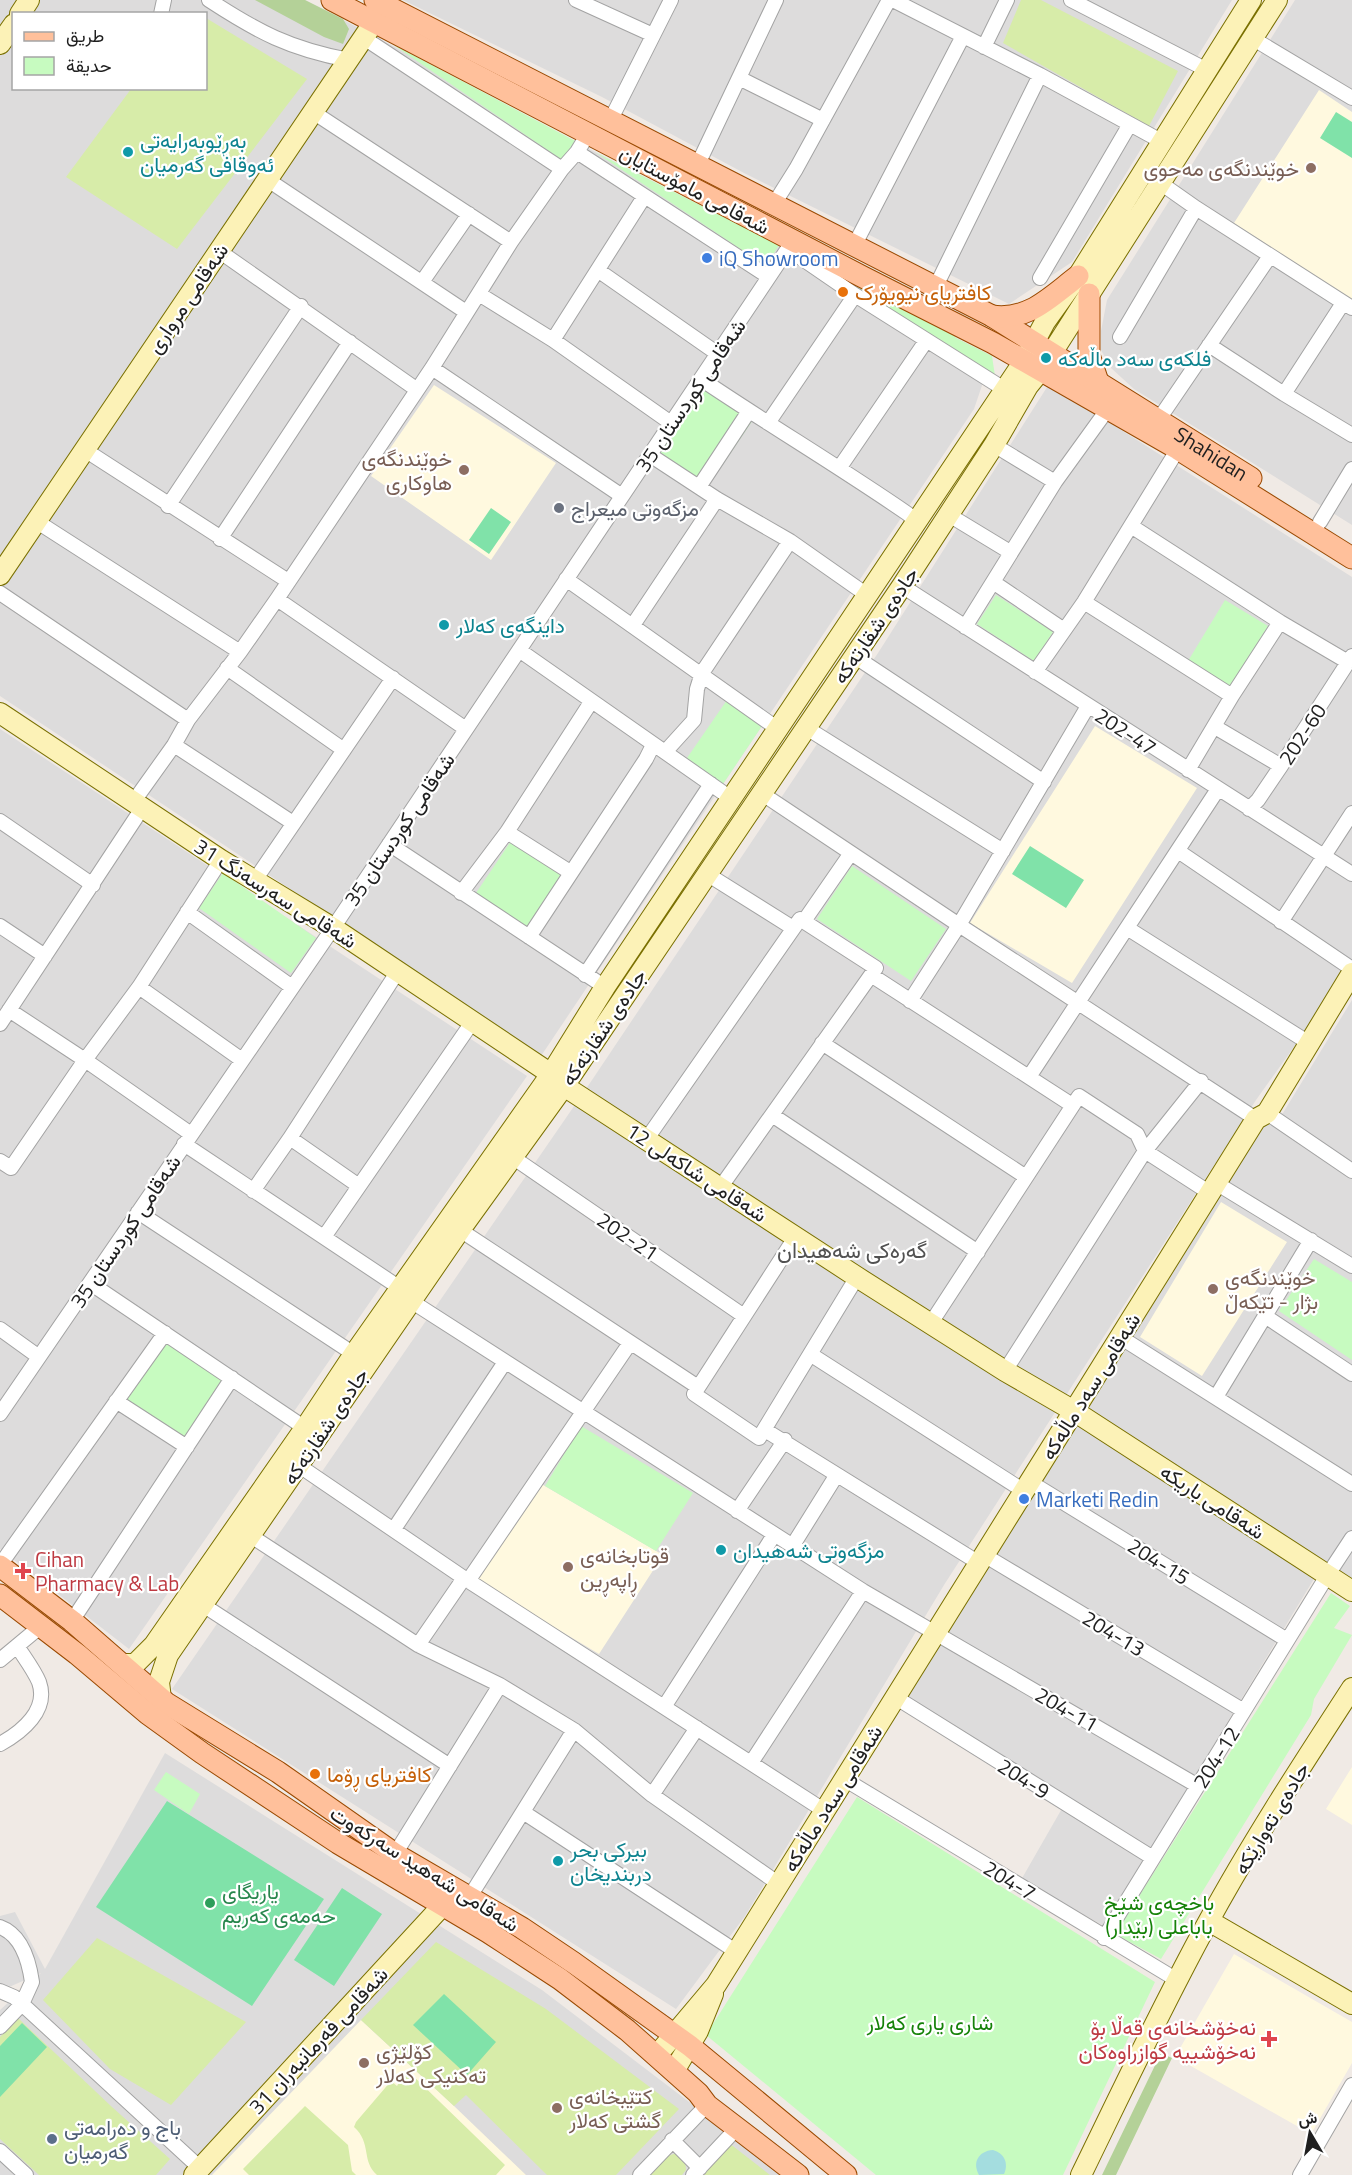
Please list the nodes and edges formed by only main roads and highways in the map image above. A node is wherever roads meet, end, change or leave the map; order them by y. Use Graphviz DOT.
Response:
graph roads {
  1 [pos="332,0"];
  2 [pos="375,0"];
  3 [pos="1251,0"];
  4 [pos="1277,0"];
  5 [pos="12,27"];
  6 [pos="369,30"];
  7 [pos="0,44"];
  8 [pos="1078,276"];
  9 [pos="1089,294"];
  10 [pos="992,316"];
  11 [pos="1046,362"];
  12 [pos="1098,382"];
  13 [pos="1351,550"];
  14 [pos="0,575"];
  15 [pos="0,713"];
  16 [pos="703,842"];
  17 [pos="721,852"];
  18 [pos="1352,971"];
  19 [pos="557,1080"];
  20 [pos="405,1294"];
  21 [pos="1074,1411"];
  22 [pos="0,1565"];
  23 [pos="1352,1592"];
  24 [pos="0,1595"];
  25 [pos="161,1650"];
  26 [pos="123,1664"];
  27 [pos="1352,1688"];
  28 [pos="161,1698"];
  29 [pos="442,1906"];
  30 [pos="1209,1921"];
  31 [pos="1352,2004"];
  32 [pos="682,2040"];
  33 [pos="657,2055"];
  34 [pos="674,2071"];
  35 [pos="197,2172"];
  36 [pos="798,2175"];
  37 [pos="846,2175"];
  38 [pos="1081,2175"];
  1 -- 6 [label="main road, شەقامی مامۆستایان"];
  2 -- 10 [label="main road, شەقامی مامۆستایان"];
  3 -- 8 [label="main road"];
  4 -- 9 [label="main road"];
  5 -- 7 [label="main road"];
  6 -- 11 [label="main road, شەقامی مامۆستایان"];
  6 -- 14 [label="main road, شەقامی مرواری"];
  8 -- 10 [label="main road"];
  8 -- 11 [label="main road"];
  9 -- 11 [label="main road"];
  9 -- 12 [label="main road"];
  10 -- 11 [label="main road, شەقامی مامۆستایان"];
  11 -- 12 [label="main road, Shahidan"];
  11 -- 13 [label="main road"];
  11 -- 16 [label="main road, جادەی شقارتەکە"];
  11 -- 17 [label="main road, جادەی شقارتەکە"];
  12 -- 13 [label="main road, Shahidan"];
  15 -- 19 [label="main road, شەقامی سەرسەنگ 31"];
  16 -- 17 [label="main road"];
  16 -- 19 [label="main road, جادەی شقارتەکە"];
  17 -- 19 [label="main road, جادەی شقارتەکە"];
  18 -- 21 [label="main road, شەقامی سەد ماڵەکە"];
  19 -- 20 [label="main road, جادەی شقارتەکە"];
  19 -- 20 [label="main road, جادەی شقارتەکە"];
  19 -- 21 [label="main road, شەقامی شاکەلی 12"];
  20 -- 25 [label="main road, جادەی شقارتەکە"];
  20 -- 25 [label="main road, جادەی شقارتەکە"];
  21 -- 23 [label="main road, شەقامی باریکە"];
  21 -- 32 [label="main road, شەقامی سەد ماڵەکە"];
  22 -- 26 [label="main road, شەقامی شەهید سەرکەوت"];
  24 -- 29 [label="main road, شەقامی شەهید سەرکەوت"];
  25 -- 26 [label="main road, جادەی شقارتەکە"];
  25 -- 28 [label="main road, جادەی شقارتەکە"];
  26 -- 28 [label="main road, شەقامی شەهید سەرکەوت"];
  27 -- 30 [label="main road, جادەی تەوارێکە"];
  28 -- 32 [label="main road, شەقامی شەهید سەرکەوت"];
  29 -- 33 [label="main road, شەقامی شەهید سەرکەوت"];
  29 -- 35 [label="main road, شەقامی فەرمانبەران 31"];
  30 -- 31 [label="main road"];
  30 -- 38 [label="main road, جادەی تەوارێکە"];
  32 -- 33 [label="main road"];
  32 -- 34 [label="main road"];
  32 -- 37 [label="main road, شەقامی شەهید سەرکەوت"];
  33 -- 34 [label="main road, شەقامی شەهید سەرکەوت"];
  34 -- 36 [label="main road, شەقامی شەهید سەرکەوت"];
}
